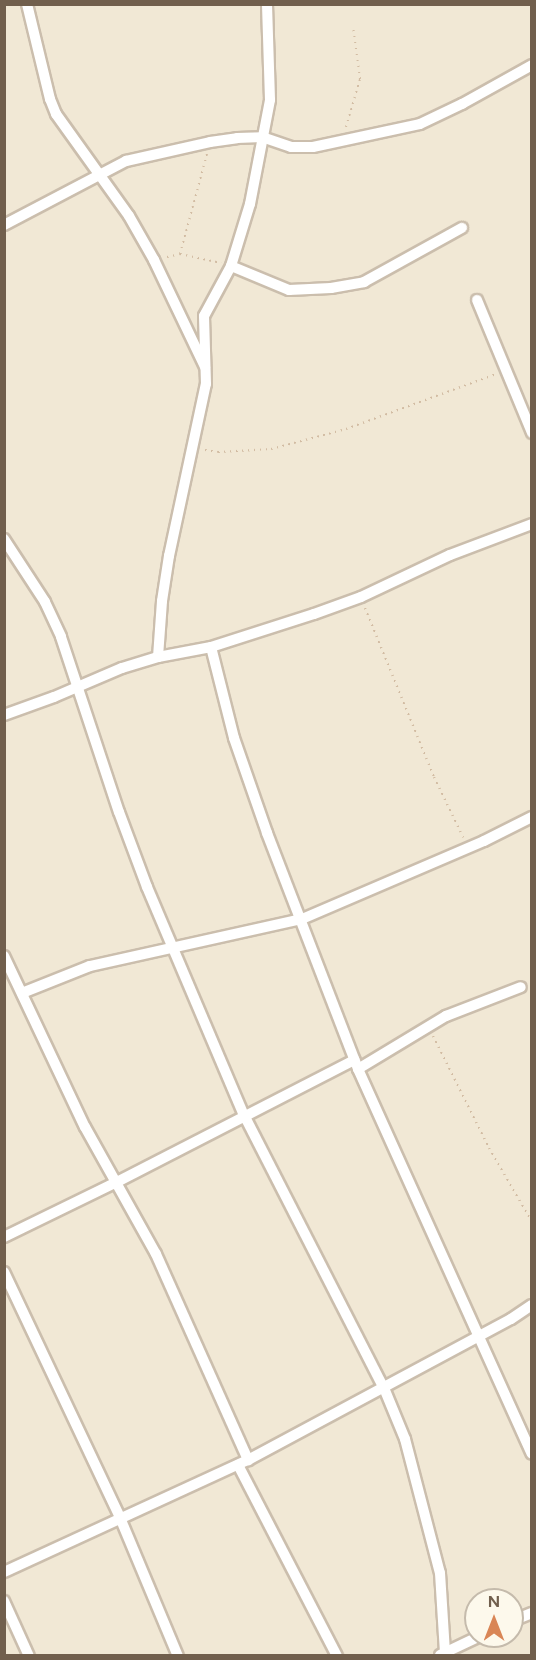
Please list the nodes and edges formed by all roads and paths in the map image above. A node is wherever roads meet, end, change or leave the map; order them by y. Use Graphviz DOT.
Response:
graph roads {
  1 [pos="27,4"];
  2 [pos="267,4"];
  3 [pos="353,26"];
  4 [pos="531,65"];
  5 [pos="262,138"];
  6 [pos="210,142"];
  7 [pos="343,142"];
  8 [pos="98,175"];
  9 [pos="4,225"];
  10 [pos="462,228"];
  11 [pos="180,254"];
  12 [pos="154,260"];
  13 [pos="231,266"];
  14 [pos="477,300"];
  15 [pos="206,370"];
  16 [pos="505,370"];
  17 [pos="531,434"];
  18 [pos="190,448"];
  19 [pos="531,524"];
  20 [pos="4,539"];
  21 [pos="361,597"];
  22 [pos="211,647"];
  23 [pos="158,657"];
  24 [pos="79,687"];
  25 [pos="4,715"];
  26 [pos="531,817"];
  27 [pos="469,848"];
  28 [pos="302,919"];
  29 [pos="172,947"];
  30 [pos="4,956"];
  31 [pos="521,987"];
  32 [pos="22,993"];
  33 [pos="429,1028"];
  34 [pos="356,1064"];
  35 [pos="244,1115"];
  36 [pos="117,1182"];
  37 [pos="531,1222"];
  38 [pos="4,1237"];
  39 [pos="4,1272"];
  40 [pos="531,1305"];
  41 [pos="477,1337"];
  42 [pos="384,1388"];
  43 [pos="531,1424"];
  44 [pos="519,1428"];
  45 [pos="531,1454"];
  46 [pos="243,1462"];
  47 [pos="121,1520"];
  48 [pos="4,1572"];
  49 [pos="4,1601"];
  50 [pos="464,1644"];
  51 [pos="442,1654"];
  52 [pos="29,1656"];
  53 [pos="178,1656"];
  54 [pos="337,1656"];
  1 -- 8 [label="street"];
  2 -- 5 [label="street"];
  3 -- 7 [label="path"];
  4 -- 7 [label="street"];
  5 -- 6 [label="street"];
  5 -- 7 [label="street"];
  5 -- 13 [label="street"];
  6 -- 8 [label="street"];
  6 -- 11 [label="path"];
  8 -- 9 [label="street"];
  8 -- 12 [label="street"];
  10 -- 13 [label="street"];
  11 -- 12 [label="path"];
  11 -- 13 [label="path"];
  12 -- 15 [label="street"];
  13 -- 15 [label="street"];
  14 -- 16 [label="street"];
  15 -- 18 [label="street"];
  16 -- 17 [label="street"];
  16 -- 18 [label="path"];
  18 -- 23 [label="street"];
  19 -- 21 [label="street"];
  20 -- 24 [label="street"];
  21 -- 22 [label="street"];
  21 -- 27 [label="path"];
  22 -- 23 [label="street"];
  22 -- 28 [label="street"];
  23 -- 24 [label="street"];
  24 -- 25 [label="street"];
  24 -- 29 [label="street"];
  26 -- 27 [label="street"];
  27 -- 28 [label="street"];
  28 -- 29 [label="street"];
  28 -- 34 [label="street"];
  29 -- 32 [label="street"];
  29 -- 35 [label="street"];
  30 -- 32 [label="street"];
  31 -- 33 [label="street"];
  32 -- 36 [label="street"];
  33 -- 34 [label="street"];
  33 -- 37 [label="path"];
  34 -- 35 [label="street"];
  34 -- 41 [label="street"];
  35 -- 36 [label="street"];
  35 -- 42 [label="street"];
  36 -- 38 [label="street"];
  36 -- 46 [label="street"];
  39 -- 47 [label="street"];
  40 -- 41 [label="street"];
  41 -- 42 [label="street"];
  41 -- 44 [label="street"];
  42 -- 46 [label="street"];
  42 -- 51 [label="street"];
  43 -- 44 [label="street"];
  44 -- 45 [label="street"];
  46 -- 47 [label="street"];
  46 -- 54 [label="street"];
  47 -- 48 [label="street"];
  47 -- 53 [label="street"];
  49 -- 52 [label="street"];
  50 -- 51 [label="street"];
}
